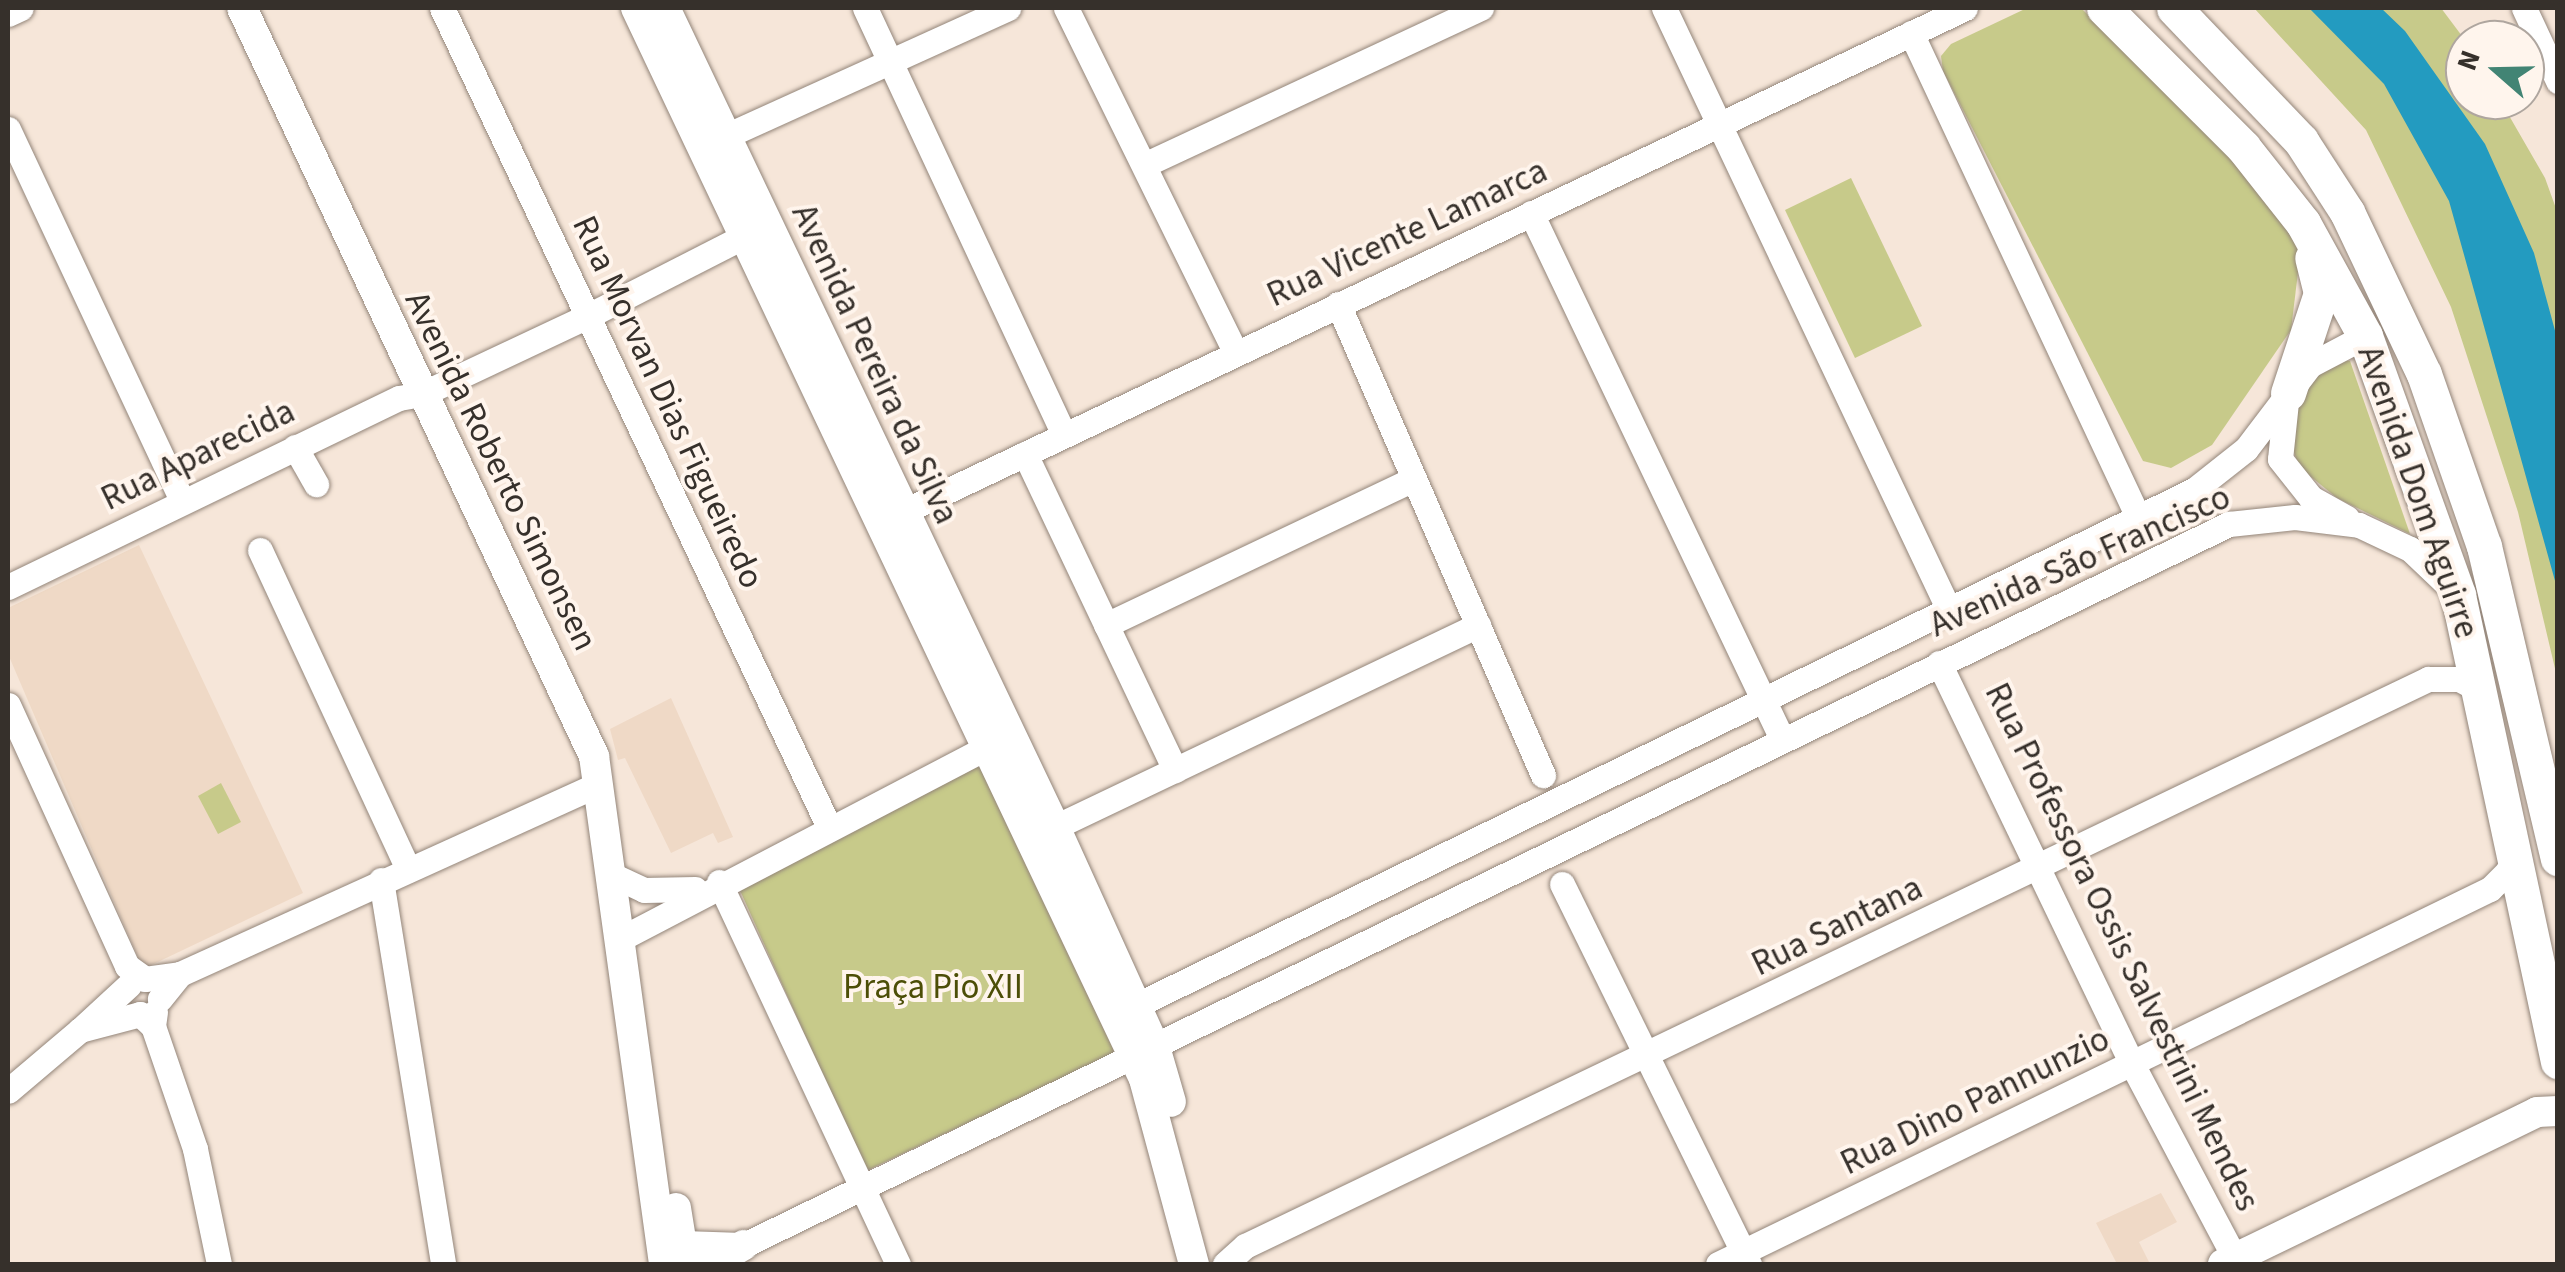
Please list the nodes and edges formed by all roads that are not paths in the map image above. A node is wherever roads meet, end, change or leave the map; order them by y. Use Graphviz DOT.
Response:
graph roads {
  1 [pos="21,8"];
  2 [pos="242,8"];
  3 [pos="442,8"];
  4 [pos="636,8"];
  5 [pos="665,8"];
  6 [pos="866,8"];
  7 [pos="1008,8"];
  8 [pos="1066,8"];
  9 [pos="1481,8"];
  10 [pos="1664,8"];
  11 [pos="1965,8"];
  12 [pos="2104,8"];
  13 [pos="2174,8"];
  14 [pos="2524,8"];
  15 [pos="8,14"];
  16 [pos="1911,33"];
  17 [pos="889,58"];
  18 [pos="2558,81"];
  19 [pos="1718,122"];
  20 [pos="8,129"];
  21 [pos="726,136"];
  22 [pos="1144,165"];
  23 [pos="1531,213"];
  24 [pos="2303,223"];
  25 [pos="755,231"];
  26 [pos="1338,304"];
  27 [pos="590,315"];
  28 [pos="2365,336"];
  29 [pos="1236,353"];
  30 [pos="2424,374"];
  31 [pos="2288,392"];
  32 [pos="422,394"];
  33 [pos="1064,434"];
  34 [pos="295,446"];
  35 [pos="1025,454"];
  36 [pos="1414,478"];
  37 [pos="316,484"];
  38 [pos="182,501"];
  39 [pos="891,518"];
  40 [pos="2138,518"];
  41 [pos="2359,525"];
  42 [pos="260,550"];
  43 [pos="8,588"];
  44 [pos="2458,595"];
  45 [pos="1949,610"];
  46 [pos="1478,625"];
  47 [pos="1106,626"];
  48 [pos="1939,662"];
  49 [pos="2483,692"];
  50 [pos="1763,698"];
  51 [pos="8,705"];
  52 [pos="1782,740"];
  53 [pos="984,749"];
  54 [pos="1018,752"];
  55 [pos="1174,770"];
  56 [pos="1543,775"];
  57 [pos="598,784"];
  58 [pos="1569,798"];
  59 [pos="1540,811"];
  60 [pos="829,827"];
  61 [pos="1055,827"];
  62 [pos="1560,848"];
  63 [pos="2514,852"];
  64 [pos="2558,858"];
  65 [pos="1532,862"];
  66 [pos="407,866"];
  67 [pos="2037,868"];
  68 [pos="612,875"];
  69 [pos="381,880"];
  70 [pos="720,882"];
  71 [pos="1562,884"];
  72 [pos="622,938"];
  73 [pos="630,986"];
  74 [pos="147,1002"];
  75 [pos="1137,1005"];
  76 [pos="1143,1053"];
  77 [pos="1643,1058"];
  78 [pos="2558,1061"];
  79 [pos="2132,1064"];
  80 [pos="8,1091"];
  81 [pos="2558,1111"];
  82 [pos="861,1187"];
  83 [pos="2301,1227"];
  84 [pos="744,1245"];
  85 [pos="677,1257"];
  86 [pos="1746,1258"];
  87 [pos="2232,1263"];
  88 [pos="219,1264"];
  89 [pos="442,1264"];
  90 [pos="711,1264"];
  91 [pos="898,1264"];
  92 [pos="1194,1264"];
  93 [pos="1214,1264"];
  94 [pos="1225,1264"];
  95 [pos="1718,1264"];
  96 [pos="2277,1264"];
  1 -- 15 [label="street"];
  2 -- 32 [label="main road, Avenida Roberto Simonsen"];
  3 -- 27 [label="street, Rua Morvan Dias Figueiredo"];
  4 -- 25 [label="main road, Avenida Pereira da Silva"];
  5 -- 21 [label="main road, Avenida Pereira da Silva"];
  6 -- 17 [label="street"];
  7 -- 17 [label="street"];
  8 -- 22 [label="street"];
  9 -- 22 [label="street"];
  10 -- 19 [label="street"];
  11 -- 16 [label="street, Rua Vicente Lamarca"];
  12 -- 24 [label="highway, Avenida Dom Aguirre"];
  13 -- 30 [label="highway, Avenida Dom Aguirre"];
  14 -- 18 [label="street"];
  16 -- 19 [label="street, Rua Vicente Lamarca"];
  16 -- 40 [label="street"];
  17 -- 21 [label="street"];
  17 -- 33 [label="street"];
  19 -- 23 [label="street, Rua Vicente Lamarca"];
  19 -- 45 [label="street"];
  20 -- 38 [label="street"];
  21 -- 25 [label="main road, Avenida Pereira da Silva"];
  22 -- 29 [label="street"];
  23 -- 26 [label="street, Rua Vicente Lamarca"];
  23 -- 50 [label="street"];
  24 -- 28 [label="highway, Avenida Dom Aguirre"];
  24 -- 31 [label="highway"];
  25 -- 27 [label="street, Rua Aparecida"];
  25 -- 39 [label="main road, Avenida Pereira da Silva"];
  26 -- 29 [label="street, Rua Vicente Lamarca"];
  26 -- 36 [label="street"];
  27 -- 32 [label="street, Rua Aparecida"];
  27 -- 60 [label="street, Rua Morvan Dias Figueiredo"];
  28 -- 30 [label="highway"];
  28 -- 31 [label="street, Avenida São Francisco"];
  28 -- 44 [label="highway, Avenida Dom Aguirre"];
  29 -- 33 [label="street, Rua Vicente Lamarca"];
  30 -- 64 [label="highway, Avenida Dom Aguirre"];
  31 -- 40 [label="street, Avenida São Francisco"];
  31 -- 41 [label="street"];
  32 -- 34 [label="street, Rua Aparecida"];
  32 -- 57 [label="main road, Avenida Roberto Simonsen"];
  33 -- 35 [label="street, Rua Vicente Lamarca"];
  34 -- 37 [label="street"];
  34 -- 38 [label="street, Rua Aparecida"];
  35 -- 39 [label="street, Rua Vicente Lamarca"];
  35 -- 47 [label="street"];
  36 -- 46 [label="street"];
  36 -- 47 [label="street"];
  38 -- 43 [label="street, Rua Aparecida"];
  39 -- 53 [label="main road, Avenida Pereira da Silva"];
  39 -- 54 [label="main road, Avenida Pereira da Silva"];
  40 -- 45 [label="street, Avenida São Francisco"];
  41 -- 44 [label="street, Avenida São Francisco"];
  41 -- 48 [label="street, Avenida São Francisco"];
  42 -- 66 [label="street"];
  44 -- 49 [label="highway, Avenida Dom Aguirre"];
  45 -- 50 [label="street, Avenida São Francisco"];
  46 -- 55 [label="street"];
  46 -- 56 [label="street"];
  47 -- 55 [label="street"];
  48 -- 52 [label="street, Avenida São Francisco"];
  48 -- 67 [label="street, Rua Professora Ossis Salvestrini Mendes"];
  49 -- 63 [label="highway, Avenida Dom Aguirre"];
  49 -- 67 [label="street, Rua Santana"];
  50 -- 52 [label="street"];
  50 -- 58 [label="street, Avenida São Francisco"];
  51 -- 74 [label="street"];
  52 -- 62 [label="street, Avenida São Francisco"];
  53 -- 54 [label="street"];
  53 -- 60 [label="street"];
  53 -- 76 [label="main road, Avenida Pereira da Silva"];
  54 -- 61 [label="main road, Avenida Pereira da Silva"];
  55 -- 61 [label="street"];
  56 -- 58 [label="street"];
  56 -- 59 [label="street"];
  57 -- 66 [label="street"];
  57 -- 68 [label="main road, Avenida Roberto Simonsen"];
  58 -- 59 [label="street, Avenida São Francisco"];
  59 -- 75 [label="street, Avenida São Francisco"];
  60 -- 70 [label="street"];
  61 -- 75 [label="main road, Avenida Pereira da Silva"];
  62 -- 65 [label="street, Avenida São Francisco"];
  62 -- 71 [label="street"];
  63 -- 78 [label="highway, Avenida Dom Aguirre"];
  63 -- 79 [label="street, Rua Dino Pannunzio"];
  65 -- 71 [label="street"];
  65 -- 76 [label="street, Avenida São Francisco"];
  66 -- 69 [label="street"];
  67 -- 77 [label="street, Rua Santana"];
  67 -- 79 [label="street, Rua Professora Ossis Salvestrini Mendes"];
  68 -- 70 [label="street"];
  68 -- 72 [label="main road, Avenida Roberto Simonsen"];
  69 -- 74 [label="street"];
  69 -- 89 [label="street"];
  70 -- 72 [label="street"];
  70 -- 82 [label="street"];
  71 -- 77 [label="street"];
  72 -- 73 [label="main road, Avenida Roberto Simonsen"];
  73 -- 85 [label="main road, Avenida Roberto Simonsen"];
  73 -- 85 [label="main road, Avenida Roberto Simonsen"];
  74 -- 80 [label="street"];
  74 -- 88 [label="street"];
  75 -- 76 [label="main road, Avenida Pereira da Silva"];
  76 -- 82 [label="street"];
  76 -- 92 [label="main road, Avenida Pereira da Silva"];
  76 -- 93 [label="main road, Avenida Pereira da Silva"];
  77 -- 86 [label="street"];
  77 -- 94 [label="street, Rua Santana"];
  79 -- 86 [label="street, Rua Dino Pannunzio"];
  79 -- 87 [label="street, Rua Professora Ossis Salvestrini Mendes"];
  81 -- 83 [label="main road"];
  82 -- 84 [label="street"];
  82 -- 91 [label="street"];
  83 -- 87 [label="main road"];
  83 -- 96 [label="main road, Rua Professora Ossis Salvestrini Mendes"];
  84 -- 85 [label="street"];
  84 -- 90 [label="main road"];
  86 -- 95 [label="street, Rua Dino Pannunzio"];
}
